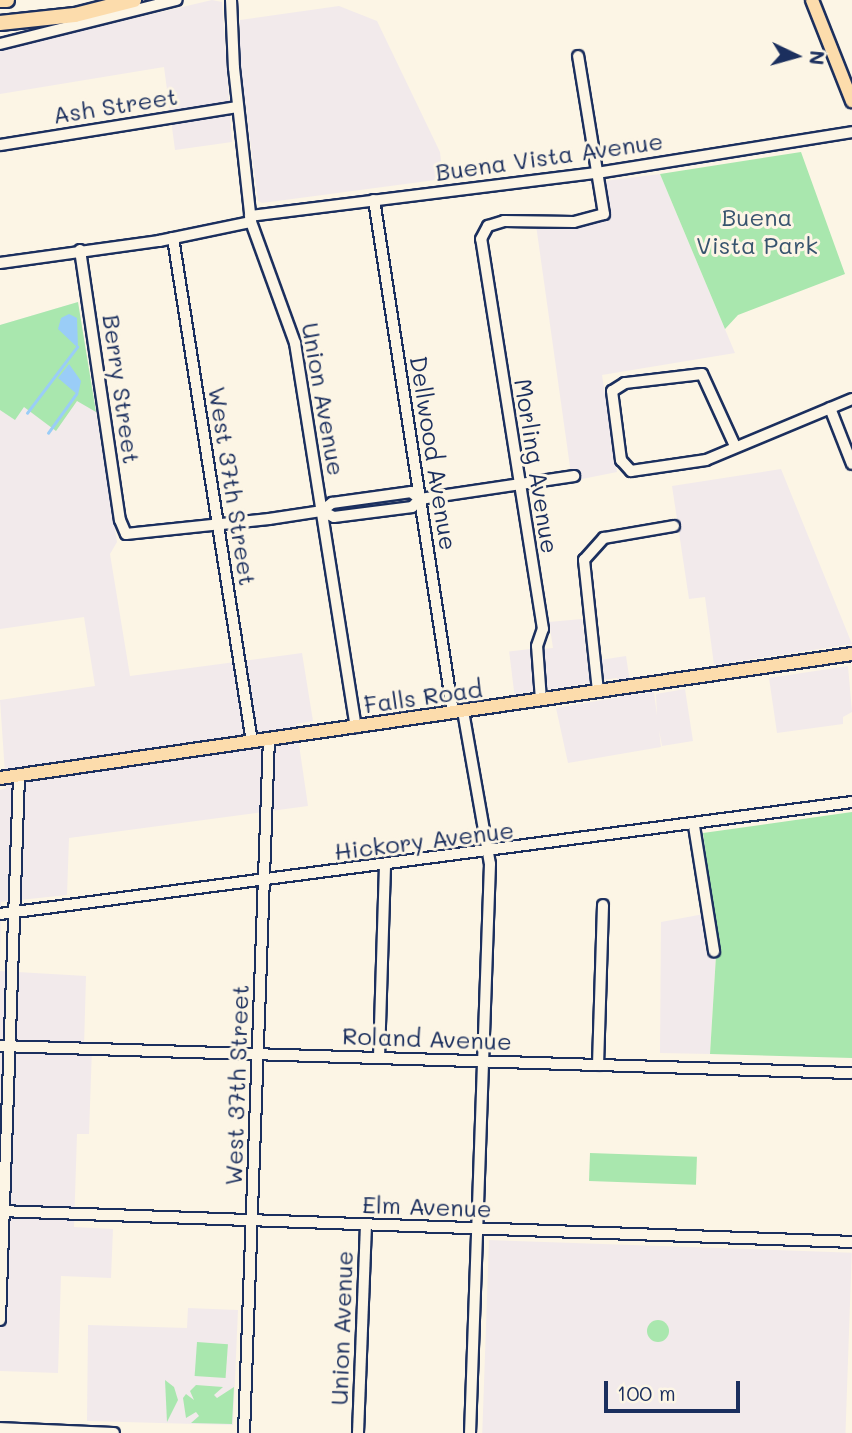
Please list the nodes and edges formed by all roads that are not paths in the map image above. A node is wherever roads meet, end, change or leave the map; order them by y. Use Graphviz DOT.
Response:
graph roads {
  1 [pos="7,0"];
  2 [pos="134,0"];
  3 [pos="177,0"];
  4 [pos="231,0"];
  5 [pos="812,0"];
  6 [pos="0,1"];
  7 [pos="0,23"];
  8 [pos="0,44"];
  9 [pos="578,56"];
  10 [pos="852,101"];
  11 [pos="237,107"];
  12 [pos="852,132"];
  13 [pos="0,145"];
  14 [pos="597,173"];
  15 [pos="374,200"];
  16 [pos="251,219"];
  17 [pos="173,238"];
  18 [pos="80,250"];
  19 [pos="0,263"];
  20 [pos="852,399"];
  21 [pos="830,408"];
  22 [pos="735,446"];
  23 [pos="852,464"];
  24 [pos="574,477"];
  25 [pos="520,486"];
  26 [pos="420,499"];
  27 [pos="322,511"];
  28 [pos="217,523"];
  29 [pos="674,526"];
  30 [pos="852,655"];
  31 [pos="598,691"];
  32 [pos="541,700"];
  33 [pos="458,712"];
  34 [pos="356,727"];
  35 [pos="269,739"];
  36 [pos="252,742"];
  37 [pos="19,775"];
  38 [pos="0,778"];
  39 [pos="852,802"];
  40 [pos="694,825"];
  41 [pos="487,853"];
  42 [pos="385,866"];
  43 [pos="264,881"];
  44 [pos="603,905"];
  45 [pos="15,912"];
  46 [pos="0,914"];
  47 [pos="713,951"];
  48 [pos="5,1046"];
  49 [pos="258,1053"];
  50 [pos="379,1057"];
  51 [pos="483,1061"];
  52 [pos="598,1065"];
  53 [pos="852,1073"];
  54 [pos="2,1211"];
  55 [pos="252,1220"];
  56 [pos="366,1224"];
  57 [pos="477,1228"];
  58 [pos="852,1242"];
  59 [pos="0,1320"];
  60 [pos="0,1428"];
  61 [pos="114,1433"];
  62 [pos="244,1433"];
  63 [pos="358,1433"];
  64 [pos="470,1433"];
  1 -- 6 [label="highway"];
  2 -- 7 [label="highway"];
  3 -- 8 [label="street"];
  4 -- 11 [label="street, Union Avenue"];
  5 -- 10 [label="main road"];
  9 -- 14 [label="street"];
  11 -- 13 [label="street, Ash Street"];
  11 -- 16 [label="street, Union Avenue"];
  12 -- 14 [label="street, Buena Vista Avenue"];
  14 -- 15 [label="street, Buena Vista Avenue"];
  14 -- 25 [label="street, Morling Avenue"];
  15 -- 16 [label="street, Buena Vista Avenue"];
  15 -- 26 [label="street, Dellwood Avenue"];
  16 -- 17 [label="street, Buena Vista Avenue"];
  16 -- 27 [label="street, Union Avenue"];
  17 -- 18 [label="street, Buena Vista Avenue"];
  17 -- 28 [label="street, West 37th Street"];
  18 -- 19 [label="street, Buena Vista Avenue"];
  18 -- 28 [label="street, Berry Street"];
  20 -- 21 [label="street"];
  21 -- 22 [label="street"];
  21 -- 23 [label="street"];
  22 -- 22 [label="street"];
  24 -- 25 [label="street"];
  25 -- 26 [label="street"];
  25 -- 32 [label="street, Morling Avenue"];
  26 -- 27 [label="street"];
  26 -- 33 [label="street, Dellwood Avenue"];
  27 -- 28 [label="street"];
  27 -- 34 [label="street, Union Avenue"];
  28 -- 36 [label="street, West 37th Street"];
  29 -- 31 [label="street"];
  30 -- 31 [label="main road, Falls Road"];
  31 -- 32 [label="main road, Falls Road"];
  32 -- 33 [label="main road, Falls Road"];
  33 -- 34 [label="main road, Falls Road"];
  33 -- 41 [label="street, Dellwood Avenue"];
  34 -- 35 [label="main road, Falls Road"];
  35 -- 36 [label="main road, Falls Road"];
  35 -- 43 [label="street, West 37th Street"];
  36 -- 37 [label="main road, Falls Road"];
  37 -- 38 [label="main road, Falls Road"];
  37 -- 45 [label="street"];
  39 -- 40 [label="street, Hickory Avenue"];
  40 -- 41 [label="street, Hickory Avenue"];
  40 -- 47 [label="street"];
  41 -- 42 [label="street, Hickory Avenue"];
  41 -- 51 [label="street, Dellwood Avenue"];
  42 -- 43 [label="street, Hickory Avenue"];
  42 -- 50 [label="street"];
  43 -- 45 [label="street, Hickory Avenue"];
  43 -- 49 [label="street, West 37th Street"];
  44 -- 52 [label="street"];
  45 -- 46 [label="street, Hickory Avenue"];
  45 -- 48 [label="street"];
  48 -- 49 [label="street, Roland Avenue"];
  48 -- 54 [label="street"];
  49 -- 50 [label="street, Roland Avenue"];
  49 -- 55 [label="street, West 37th Street"];
  50 -- 51 [label="street, Roland Avenue"];
  51 -- 52 [label="street, Roland Avenue"];
  51 -- 57 [label="street, Dellwood Avenue"];
  52 -- 53 [label="street, Roland Avenue"];
  54 -- 55 [label="street, Elm Avenue"];
  54 -- 59 [label="street"];
  55 -- 56 [label="street, Elm Avenue"];
  55 -- 62 [label="street, West 37th Street"];
  56 -- 57 [label="street, Elm Avenue"];
  56 -- 63 [label="street, Union Avenue"];
  57 -- 58 [label="street, Elm Avenue"];
  57 -- 64 [label="street, Dellwood Avenue"];
  60 -- 61 [label="street"];
}
